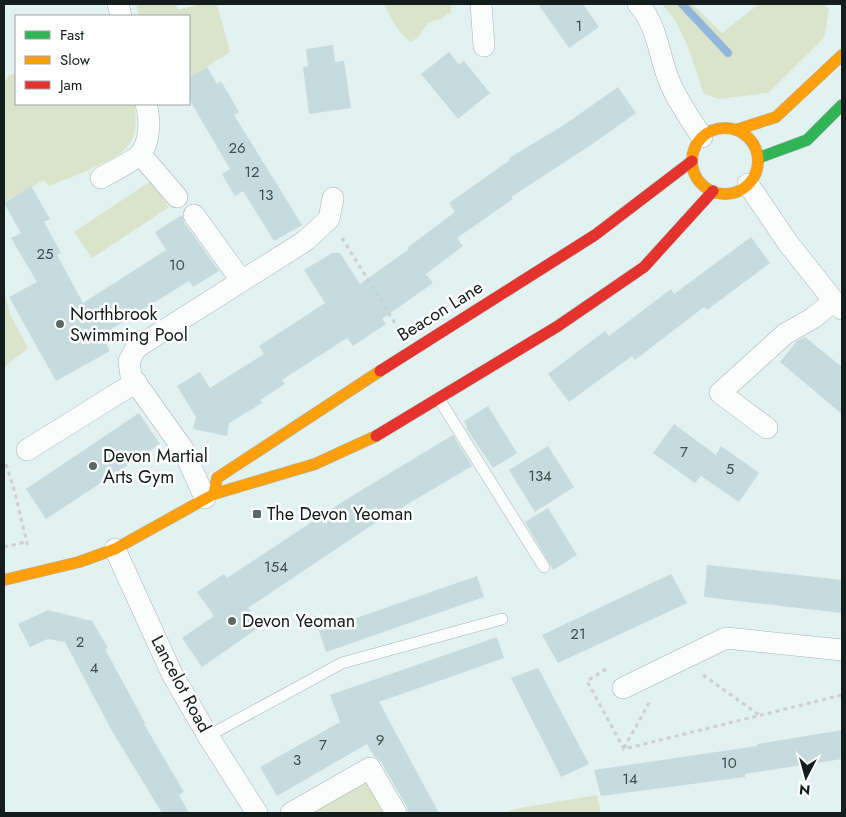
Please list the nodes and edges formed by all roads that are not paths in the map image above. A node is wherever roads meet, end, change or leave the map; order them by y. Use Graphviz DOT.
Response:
graph roads {
  1 [pos="481,4"];
  2 [pos="638,4"];
  3 [pos="484,46"];
  4 [pos="842,54"];
  5 [pos="146,105"];
  6 [pos="842,105"];
  7 [pos="736,130"];
  8 [pos="702,137"];
  9 [pos="141,154"];
  10 [pos="758,158"];
  11 [pos="692,161"];
  12 [pos="101,178"];
  13 [pos="748,184"];
  14 [pos="713,191"];
  15 [pos="177,197"];
  16 [pos="331,208"];
  17 [pos="194,215"];
  18 [pos="241,280"];
  19 [pos="838,305"];
  20 [pos="136,382"];
  21 [pos="439,399"];
  22 [pos="767,428"];
  23 [pos="27,450"];
  24 [pos="210,496"];
  25 [pos="115,549"];
  26 [pos="544,567"];
  27 [pos="4,580"];
  28 [pos="502,619"];
  29 [pos="842,650"];
  30 [pos="623,688"];
  31 [pos="208,736"];
  32 [pos="257,813"];
  33 [pos="291,813"];
  34 [pos="396,813"];
  1 -- 3 [label="street"];
  2 -- 8 [label="street"];
  4 -- 7 [label="street"];
  5 -- 9 [label="street"];
  6 -- 10 [label="street"];
  7 -- 8 [label="street"];
  7 -- 10 [label="street"];
  8 -- 11 [label="street"];
  9 -- 12 [label="street"];
  9 -- 15 [label="street"];
  10 -- 13 [label="street"];
  11 -- 14 [label="street"];
  11 -- 24 [label="street, Beacon Lane"];
  13 -- 14 [label="street"];
  13 -- 19 [label="street"];
  14 -- 21 [label="street"];
  16 -- 18 [label="street"];
  17 -- 18 [label="street"];
  18 -- 20 [label="street"];
  19 -- 22 [label="street"];
  20 -- 23 [label="street"];
  20 -- 24 [label="street"];
  21 -- 24 [label="street"];
  21 -- 26 [label="lane"];
  24 -- 25 [label="street"];
  25 -- 27 [label="street"];
  25 -- 31 [label="street, Lancelot Road"];
  28 -- 31 [label="lane"];
  29 -- 30 [label="street"];
  31 -- 32 [label="street, Lancelot Road"];
  33 -- 34 [label="street"];
}
